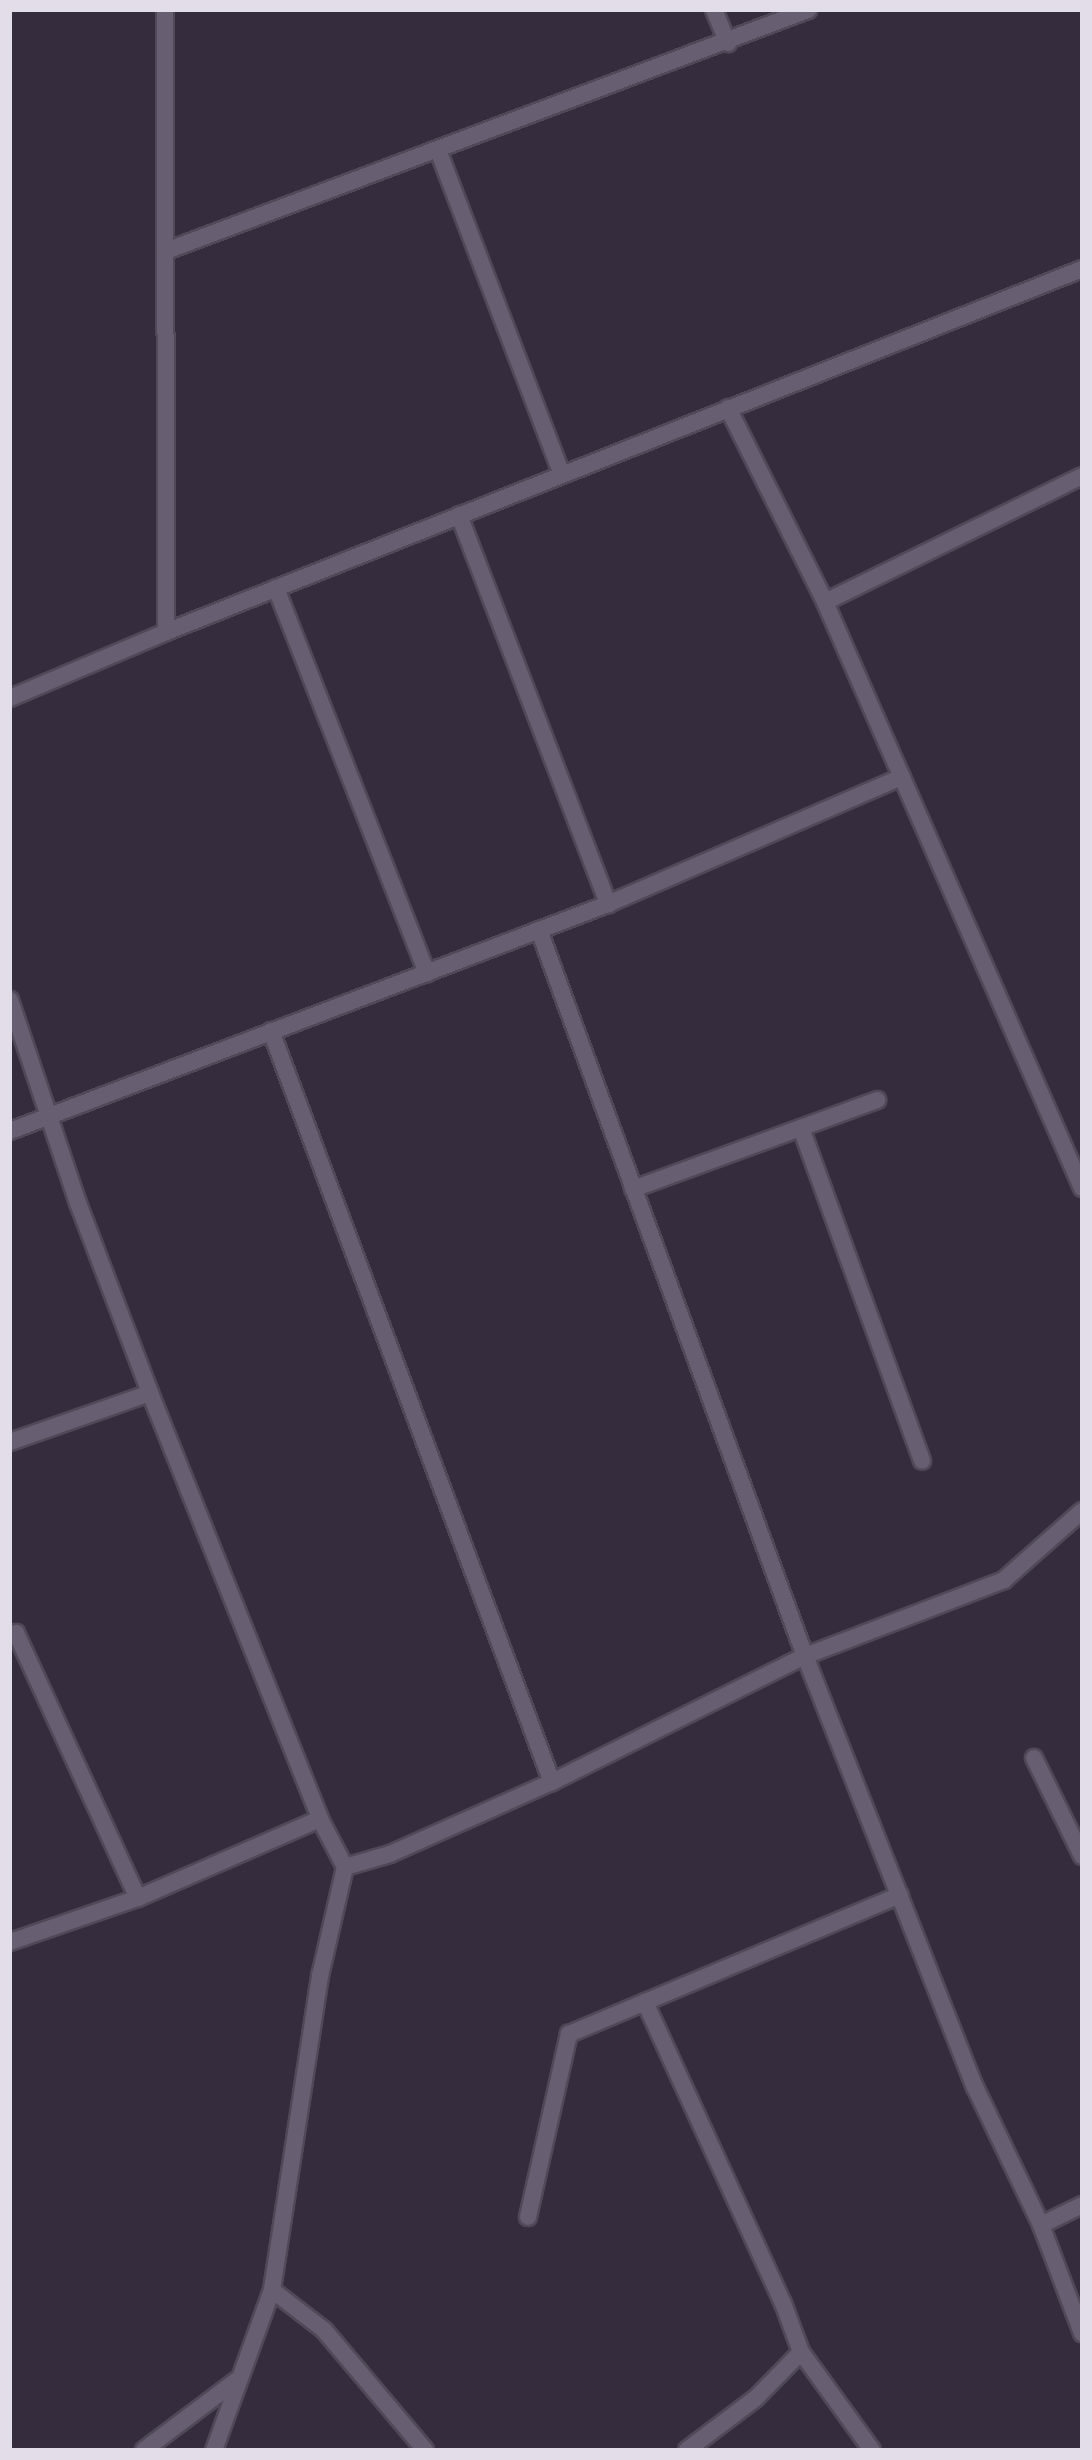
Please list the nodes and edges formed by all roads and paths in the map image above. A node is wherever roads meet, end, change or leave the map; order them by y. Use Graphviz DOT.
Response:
graph roads {
  1 [pos="165,10"];
  2 [pos="714,10"];
  3 [pos="808,10"];
  4 [pos="728,43"];
  5 [pos="438,150"];
  6 [pos="166,251"];
  7 [pos="1082,269"];
  8 [pos="728,408"];
  9 [pos="562,474"];
  10 [pos="1082,476"];
  11 [pos="459,515"];
  12 [pos="276,588"];
  13 [pos="825,602"];
  14 [pos="166,632"];
  15 [pos="10,698"];
  16 [pos="902,777"];
  17 [pos="608,904"];
  18 [pos="539,930"];
  19 [pos="427,973"];
  20 [pos="10,1000"];
  21 [pos="271,1031"];
  22 [pos="877,1100"];
  23 [pos="48,1114"];
  24 [pos="801,1128"];
  25 [pos="10,1131"];
  26 [pos="1082,1188"];
  27 [pos="633,1189"];
  28 [pos="150,1394"];
  29 [pos="10,1442"];
  30 [pos="922,1461"];
  31 [pos="1082,1511"];
  32 [pos="10,1636"];
  33 [pos="805,1656"];
  34 [pos="1034,1758"];
  35 [pos="552,1782"];
  36 [pos="320,1819"];
  37 [pos="1082,1856"];
  38 [pos="345,1867"];
  39 [pos="900,1895"];
  40 [pos="138,1898"];
  41 [pos="10,1942"];
  42 [pos="645,2002"];
  43 [pos="1082,2205"];
  44 [pos="528,2217"];
  45 [pos="1041,2224"];
  46 [pos="272,2290"];
  47 [pos="1082,2333"];
  48 [pos="801,2352"];
  49 [pos="236,2381"];
  50 [pos="144,2450"];
  51 [pos="214,2450"];
  52 [pos="425,2450"];
  53 [pos="687,2450"];
  54 [pos="872,2450"];
  1 -- 6 [label="street"];
  2 -- 4 [label="street"];
  3 -- 4 [label="street"];
  4 -- 5 [label="street"];
  5 -- 6 [label="street"];
  5 -- 9 [label="street"];
  6 -- 14 [label="street"];
  7 -- 8 [label="street"];
  8 -- 9 [label="street"];
  8 -- 13 [label="street"];
  9 -- 11 [label="street"];
  10 -- 13 [label="street"];
  11 -- 12 [label="street"];
  11 -- 17 [label="street"];
  12 -- 14 [label="street"];
  12 -- 19 [label="street"];
  13 -- 16 [label="street"];
  14 -- 15 [label="street"];
  16 -- 17 [label="street"];
  16 -- 26 [label="street"];
  17 -- 18 [label="street"];
  18 -- 19 [label="street"];
  18 -- 27 [label="street"];
  19 -- 21 [label="street"];
  20 -- 23 [label="street"];
  21 -- 23 [label="street"];
  21 -- 35 [label="street"];
  22 -- 24 [label="street"];
  23 -- 25 [label="street"];
  23 -- 28 [label="street"];
  24 -- 27 [label="street"];
  24 -- 30 [label="street"];
  27 -- 33 [label="street"];
  28 -- 29 [label="street"];
  28 -- 36 [label="street"];
  31 -- 33 [label="street"];
  32 -- 40 [label="street"];
  33 -- 35 [label="street"];
  33 -- 39 [label="street"];
  34 -- 37 [label="street"];
  35 -- 38 [label="street"];
  36 -- 38 [label="street"];
  36 -- 40 [label="street"];
  38 -- 46 [label="street"];
  39 -- 42 [label="street"];
  39 -- 45 [label="street"];
  40 -- 41 [label="street"];
  42 -- 44 [label="street"];
  42 -- 48 [label="street"];
  43 -- 45 [label="street"];
  45 -- 47 [label="street"];
  46 -- 49 [label="street"];
  46 -- 52 [label="street"];
  48 -- 53 [label="street"];
  48 -- 54 [label="street"];
  49 -- 50 [label="street"];
  49 -- 51 [label="street"];
}
